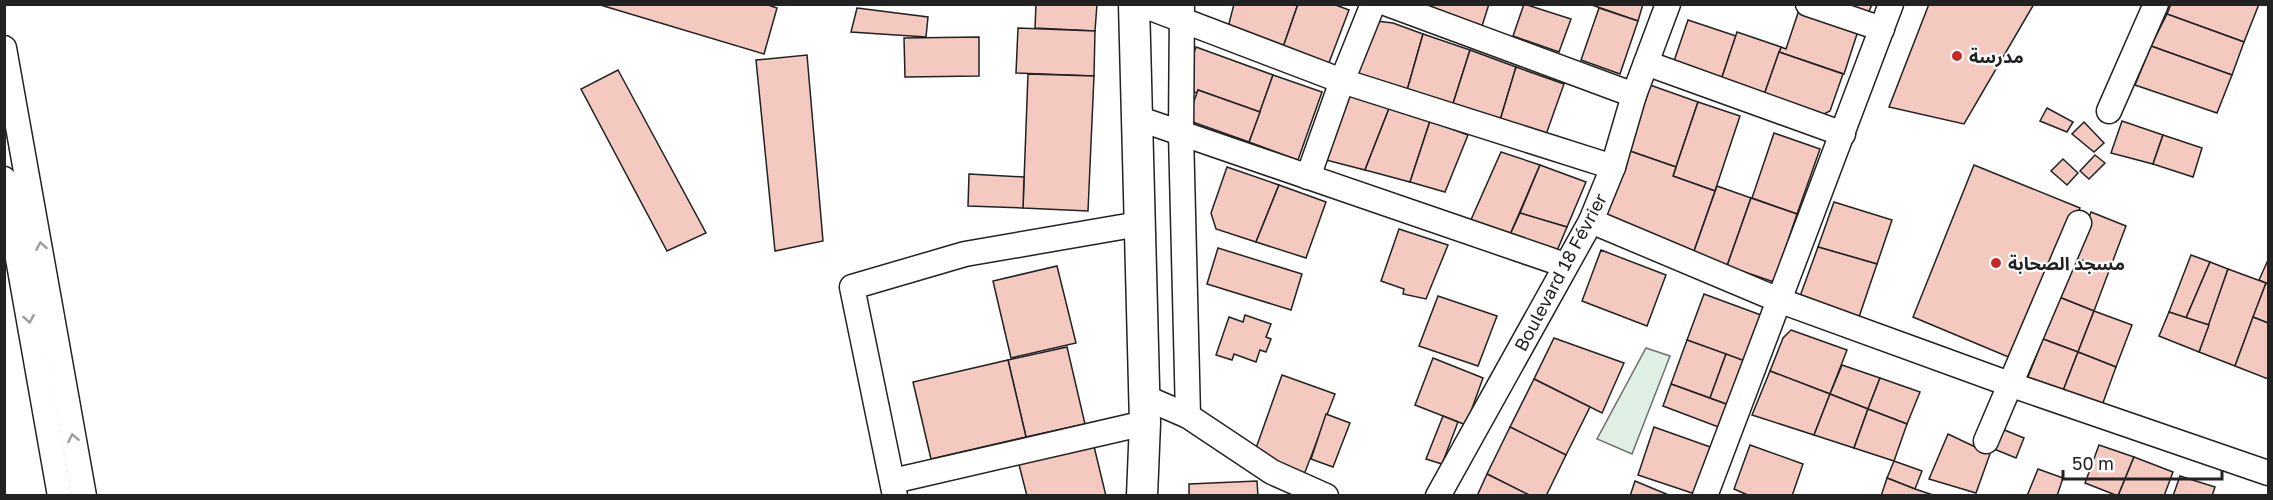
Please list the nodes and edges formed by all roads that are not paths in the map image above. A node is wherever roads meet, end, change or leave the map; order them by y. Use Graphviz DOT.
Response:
graph roads {
  1 [pos="1134,4"];
  2 [pos="1140,4"];
  3 [pos="1373,4"];
  4 [pos="1388,4"];
  5 [pos="1668,4"];
  6 [pos="1808,4"];
  7 [pos="1891,4"];
  8 [pos="2156,4"];
  9 [pos="1182,12"];
  10 [pos="1882,29"];
  11 [pos="4,48"];
  12 [pos="1646,63"];
  13 [pos="1342,81"];
  14 [pos="1634,95"];
  15 [pos="2109,111"];
  16 [pos="1137,118"];
  17 [pos="1181,133"];
  18 [pos="1843,134"];
  19 [pos="1613,167"];
  20 [pos="1308,177"];
  21 [pos="4,178"];
  22 [pos="21,202"];
  23 [pos="1591,221"];
  24 [pos="2079,223"];
  25 [pos="1139,224"];
  26 [pos="1565,266"];
  27 [pos="1781,301"];
  28 [pos="2012,385"];
  29 [pos="55,404"];
  30 [pos="1144,410"];
  31 [pos="1188,416"];
  32 [pos="1986,441"];
  33 [pos="2268,473"];
  34 [pos="1273,484"];
  35 [pos="894,488"];
  36 [pos="60,495"];
  37 [pos="84,495"];
  38 [pos="1142,495"];
  39 [pos="1326,495"];
  40 [pos="1438,495"];
  41 [pos="1706,495"];
  1 -- 16 [label="main road"];
  2 -- 9 [label="street"];
  3 -- 13 [label="street"];
  4 -- 14 [label="street"];
  5 -- 12 [label="street, Boulevard 18 Février"];
  6 -- 10 [label="street"];
  7 -- 10 [label="street"];
  8 -- 15 [label="street"];
  9 -- 13 [label="street"];
  9 -- 17 [label="street"];
  10 -- 18 [label="street"];
  11 -- 22 [label="street"];
  12 -- 14 [label="street, Boulevard 18 Février"];
  12 -- 18 [label="street"];
  13 -- 19 [label="street"];
  13 -- 20 [label="street"];
  14 -- 19 [label="street, Boulevard 18 Février"];
  16 -- 17 [label="street"];
  16 -- 25 [label="main road"];
  17 -- 20 [label="street"];
  17 -- 31 [label="street"];
  18 -- 27 [label="street"];
  19 -- 23 [label="street, Boulevard 18 Février"];
  20 -- 26 [label="street"];
  21 -- 22 [label="street"];
  22 -- 29 [label="street"];
  23 -- 26 [label="street, Boulevard 18 Février"];
  23 -- 27 [label="street"];
  24 -- 28 [label="street"];
  25 -- 30 [label="main road"];
  25 -- 35 [label="street"];
  26 -- 40 [label="street, Boulevard 18 Février"];
  27 -- 28 [label="street"];
  27 -- 41 [label="street"];
  28 -- 32 [label="street"];
  28 -- 33 [label="street"];
  29 -- 36 [label="street"];
  37 -- 29 [label="street, one-way"];
  30 -- 31 [label="street"];
  30 -- 35 [label="street"];
  30 -- 38 [label="main road"];
  31 -- 34 [label="street"];
  34 -- 39 [label="street"];
}
